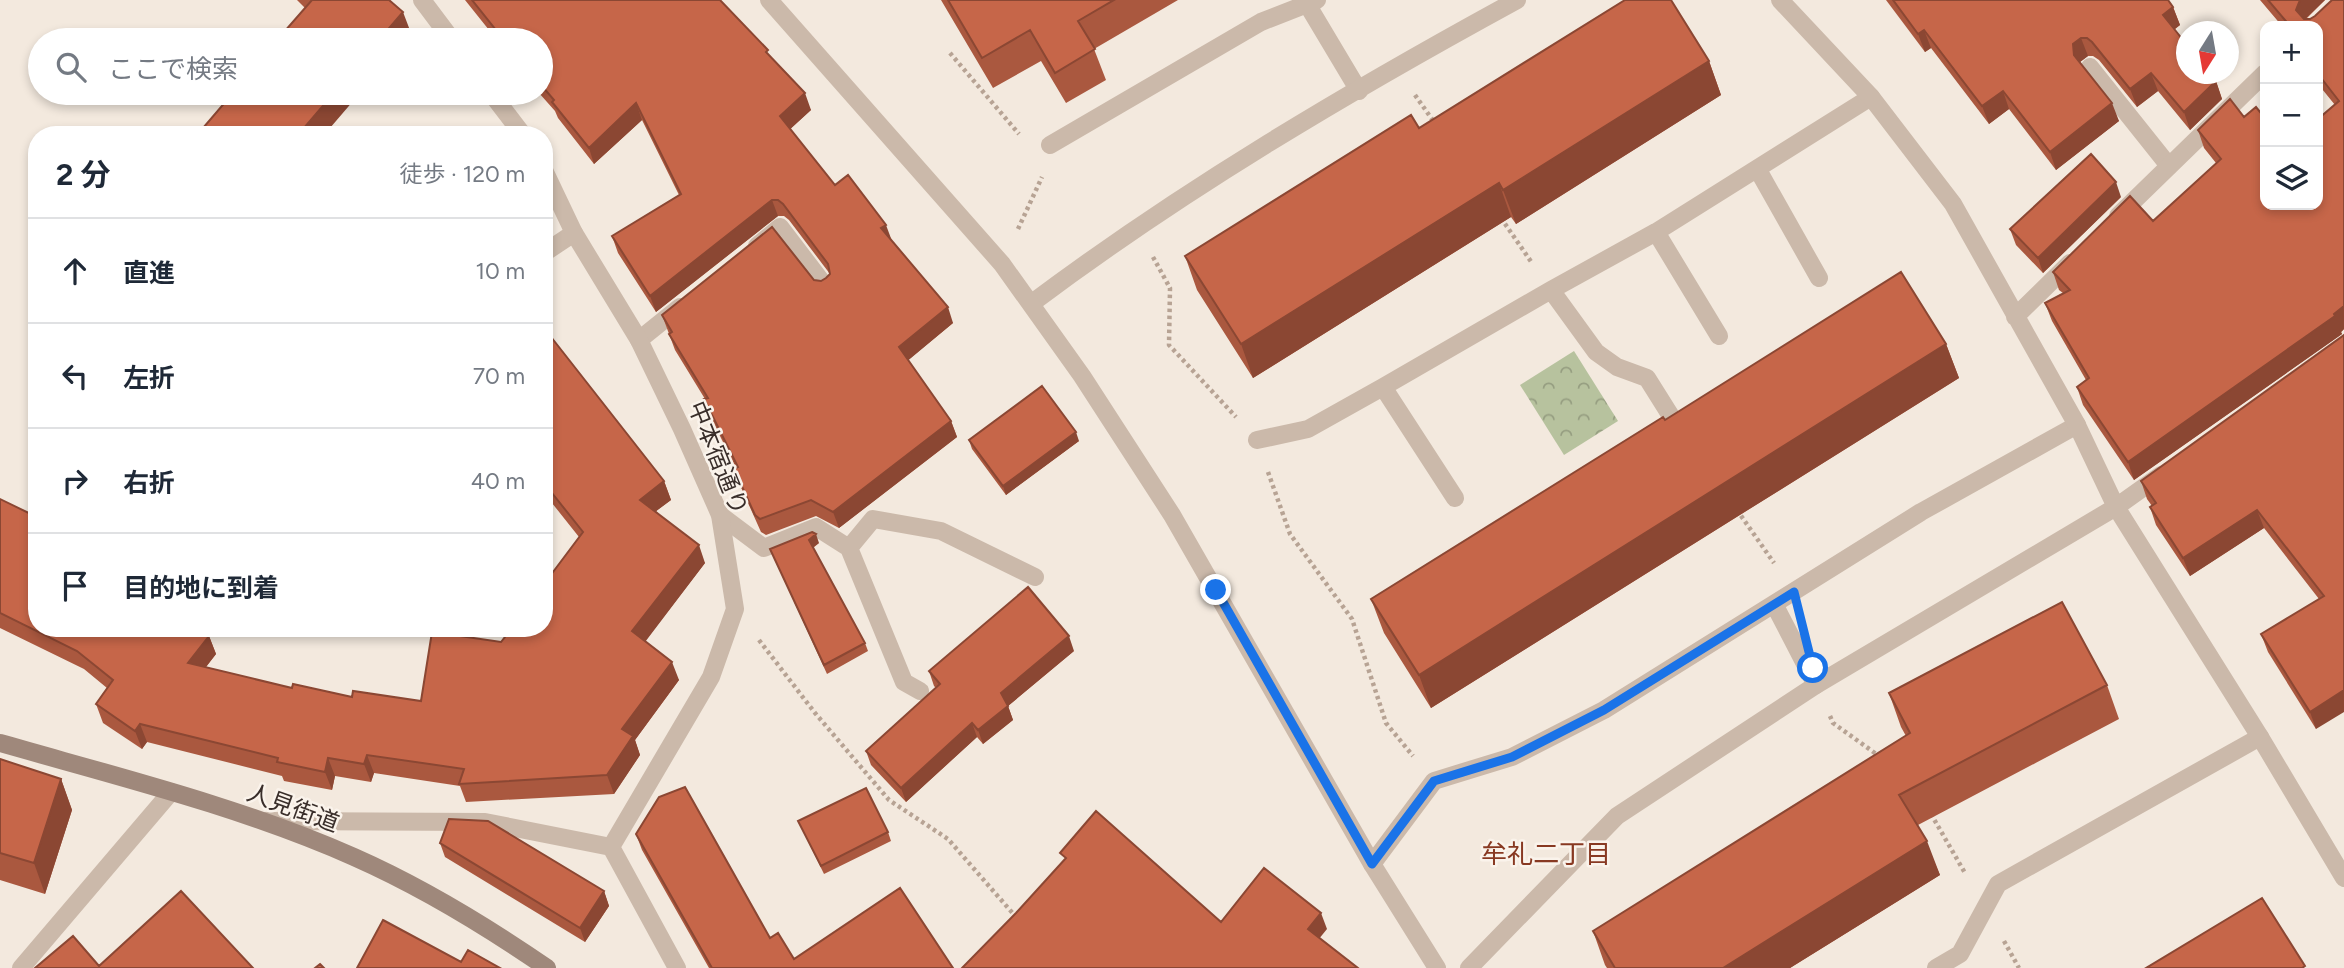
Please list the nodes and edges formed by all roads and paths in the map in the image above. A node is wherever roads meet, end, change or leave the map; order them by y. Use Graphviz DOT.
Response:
graph roads {
  1 [pos="422,0"];
  2 [pos="769,0"];
  3 [pos="1517,0"];
  4 [pos="1780,0"];
  5 [pos="1312,2"];
  6 [pos="443,28"];
  7 [pos="950,53"];
  8 [pos="2090,67"];
  9 [pos="1397,68"];
  10 [pos="2260,78"];
  11 [pos="1359,91"];
  12 [pos="1871,97"];
  13 [pos="500,105"];
  14 [pos="1435,124"];
  15 [pos="516,126"];
  16 [pos="1020,136"];
  17 [pos="1049,145"];
  18 [pos="2169,166"];
  19 [pos="1758,170"];
  20 [pos="553,189"];
  21 [pos="1497,212"];
  22 [pos="1138,228"];
  23 [pos="1656,232"];
  24 [pos="2102,232"];
  25 [pos="574,233"];
  26 [pos="553,247"];
  27 [pos="2082,251"];
  28 [pos="748,253"];
  29 [pos="1002,264"];
  30 [pos="1819,278"];
  31 [pos="825,286"];
  32 [pos="1551,290"];
  33 [pos="693,296"];
  34 [pos="1031,303"];
  35 [pos="2015,317"];
  36 [pos="1718,336"];
  37 [pos="639,340"];
  38 [pos="1383,387"];
  39 [pos="1674,421"];
  40 [pos="2077,425"];
  41 [pos="1257,440"];
  42 [pos="2180,461"];
  43 [pos="1455,498"];
  44 [pos="1730,501"];
  45 [pos="2116,507"];
  46 [pos="720,515"];
  47 [pos="849,548"];
  48 [pos="1035,577"];
  49 [pos="1794,592"];
  50 [pos="1774,604"];
  51 [pos="735,609"];
  52 [pos="1818,684"];
  53 [pos="920,691"];
  54 [pos="2260,737"];
  55 [pos="0,743"];
  56 [pos="1889,763"];
  57 [pos="1434,781"];
  58 [pos="171,792"];
  59 [pos="1924,803"];
  60 [pos="260,820"];
  61 [pos="611,847"];
  62 [pos="1372,864"];
  63 [pos="2344,878"];
  64 [pos="1985,906"];
  65 [pos="1017,919"];
  66 [pos="21,968"];
  67 [pos="547,968"];
  68 [pos="677,968"];
  69 [pos="1437,968"];
  70 [pos="1469,968"];
  71 [pos="1936,968"];
  72 [pos="2019,968"];
  1 -- 6 [label="street"];
  2 -- 29 [label="street"];
  3 -- 9 [label="street"];
  4 -- 12 [label="street"];
  5 -- 11 [label="street"];
  5 -- 17 [label="street"];
  7 -- 16 [label="path"];
  8 -- 18 [label="street"];
  9 -- 11 [label="street"];
  9 -- 14 [label="path"];
  10 -- 18 [label="street"];
  11 -- 22 [label="street"];
  12 -- 19 [label="street"];
  12 -- 35 [label="street"];
  13 -- 15 [label="street"];
  17 -- 29 [label="path"];
  18 -- 24 [label="street"];
  19 -- 23 [label="street"];
  19 -- 30 [label="street"];
  20 -- 25 [label="street, 中本宿通り"];
  21 -- 32 [label="path"];
  22 -- 34 [label="street"];
  22 -- 41 [label="path"];
  23 -- 32 [label="street"];
  23 -- 36 [label="street"];
  25 -- 26 [label="street"];
  25 -- 37 [label="street, 中本宿通り"];
  27 -- 35 [label="street"];
  28 -- 31 [label="street"];
  29 -- 34 [label="street"];
  32 -- 38 [label="street"];
  32 -- 39 [label="street"];
  33 -- 37 [label="street"];
  34 -- 62 [label="street"];
  35 -- 40 [label="street"];
  37 -- 46 [label="street, 中本宿通り"];
  38 -- 41 [label="street"];
  38 -- 43 [label="street"];
  40 -- 45 [label="street"];
  40 -- 49 [label="street"];
  41 -- 57 [label="path"];
  42 -- 45 [label="street"];
  44 -- 49 [label="path"];
  45 -- 52 [label="street"];
  45 -- 54 [label="street"];
  46 -- 47 [label="street"];
  46 -- 51 [label="street, 中本宿通り"];
  47 -- 48 [label="street"];
  47 -- 53 [label="street"];
  49 -- 50 [label="street"];
  50 -- 52 [label="street"];
  50 -- 57 [label="street"];
  51 -- 61 [label="street, 中本宿通り"];
  51 -- 65 [label="path"];
  52 -- 56 [label="path"];
  52 -- 70 [label="street"];
  54 -- 63 [label="street"];
  54 -- 64 [label="street"];
  55 -- 58 [label="main road, 人見街道"];
  57 -- 62 [label="street"];
  58 -- 60 [label="main road, 人見街道"];
  58 -- 66 [label="street"];
  59 -- 64 [label="path"];
  60 -- 61 [label="street"];
  60 -- 67 [label="main road, 人見街道"];
  61 -- 68 [label="street"];
  62 -- 69 [label="street"];
  64 -- 71 [label="street"];
  64 -- 72 [label="path"];
}
